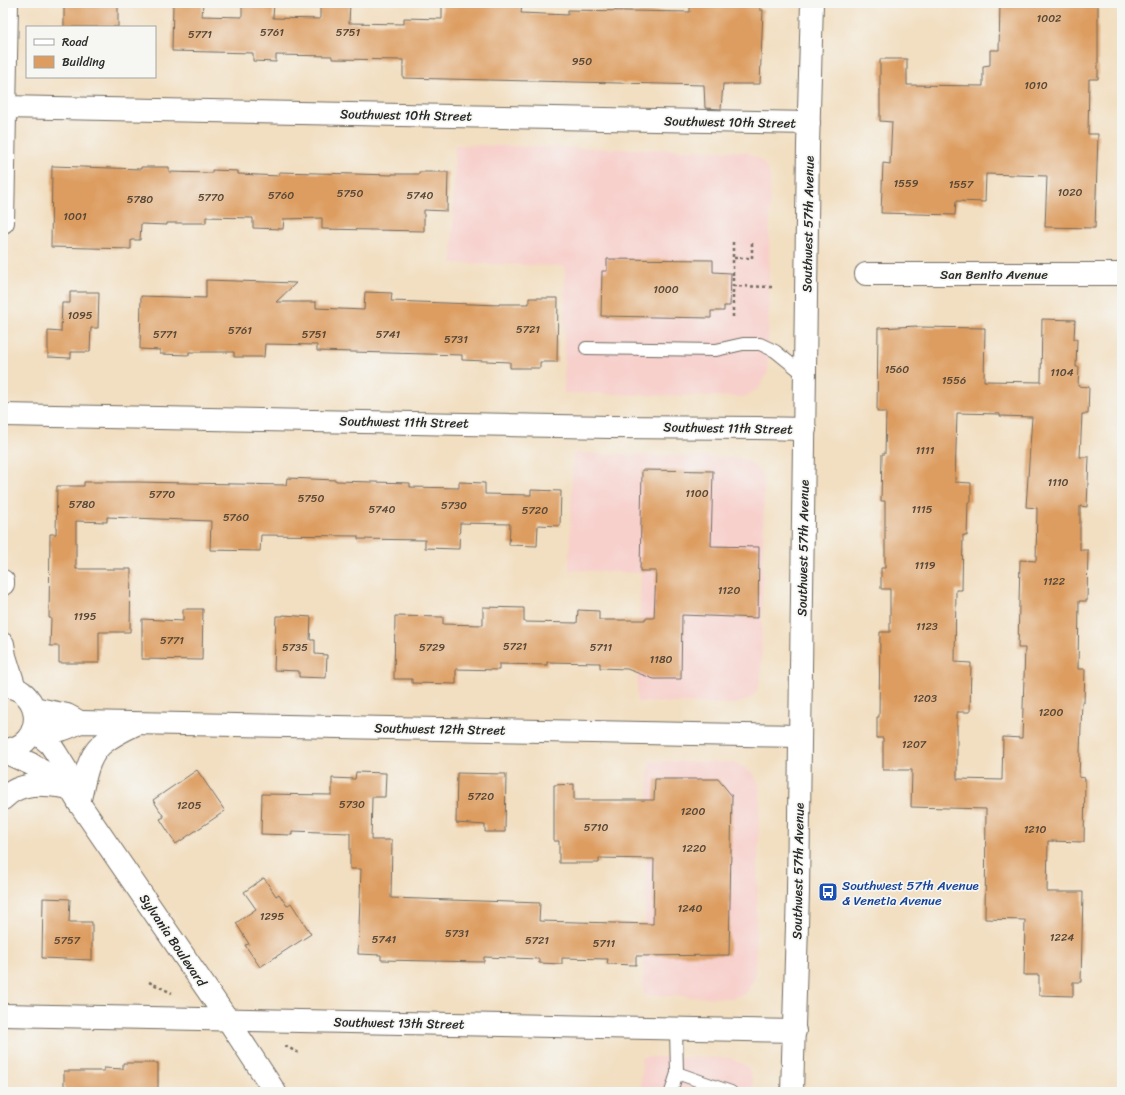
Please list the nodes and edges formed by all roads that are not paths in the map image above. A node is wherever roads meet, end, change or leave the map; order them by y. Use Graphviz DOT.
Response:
graph roads {
  1 [pos="7,3"];
  2 [pos="812,3"];
  3 [pos="4,107"];
  4 [pos="809,123"];
  5 [pos="3,222"];
  6 [pos="866,274"];
  7 [pos="1122,274"];
  8 [pos="586,348"];
  9 [pos="806,376"];
  10 [pos="3,415"];
  11 [pos="805,429"];
  12 [pos="3,644"];
  13 [pos="7,682"];
  14 [pos="34,708"];
  15 [pos="80,722"];
  16 [pos="137,723"];
  17 [pos="33,730"];
  18 [pos="800,736"];
  19 [pos="3,750"];
  20 [pos="75,795"];
  21 [pos="3,799"];
  22 [pos="3,1015"];
  23 [pos="228,1020"];
  24 [pos="676,1029"];
  25 [pos="795,1031"];
  26 [pos="677,1073"];
  27 [pos="275,1092"];
  28 [pos="671,1092"];
  29 [pos="731,1092"];
  30 [pos="792,1092"];
  1 -- 3 [label="street"];
  2 -- 4 [label="street, Southwest 57th Avenue"];
  3 -- 4 [label="street, Southwest 10th Street"];
  3 -- 5 [label="street"];
  4 -- 9 [label="street, Southwest 57th Avenue"];
  6 -- 7 [label="street, San Benito Avenue"];
  8 -- 9 [label="lane"];
  9 -- 11 [label="street, Southwest 57th Avenue"];
  10 -- 11 [label="street, Southwest 11th Street"];
  11 -- 18 [label="street, Southwest 57th Avenue"];
  12 -- 13 [label="street"];
  13 -- 14 [label="street"];
  14 -- 15 [label="street, Southwest 12th Street"];
  14 -- 17 [label="street"];
  15 -- 16 [label="street, Southwest 12th Street"];
  15 -- 17 [label="street, Southwest 12th Street"];
  16 -- 18 [label="street, Southwest 12th Street"];
  16 -- 20 [label="street"];
  17 -- 19 [label="street"];
  17 -- 20 [label="street, Sylvania Boulevard"];
  18 -- 25 [label="street, Southwest 57th Avenue"];
  19 -- 20 [label="street, Sylvania Boulevard"];
  20 -- 21 [label="street"];
  20 -- 23 [label="street, Sylvania Boulevard"];
  22 -- 23 [label="street, Southwest 13th Street"];
  23 -- 24 [label="street, Southwest 13th Street"];
  23 -- 27 [label="street, Sylvania Boulevard"];
  24 -- 25 [label="street, Southwest 13th Street"];
  24 -- 26 [label="lane"];
  25 -- 30 [label="street, Southwest 57th Avenue"];
  26 -- 28 [label="lane"];
  26 -- 29 [label="lane"];
}
